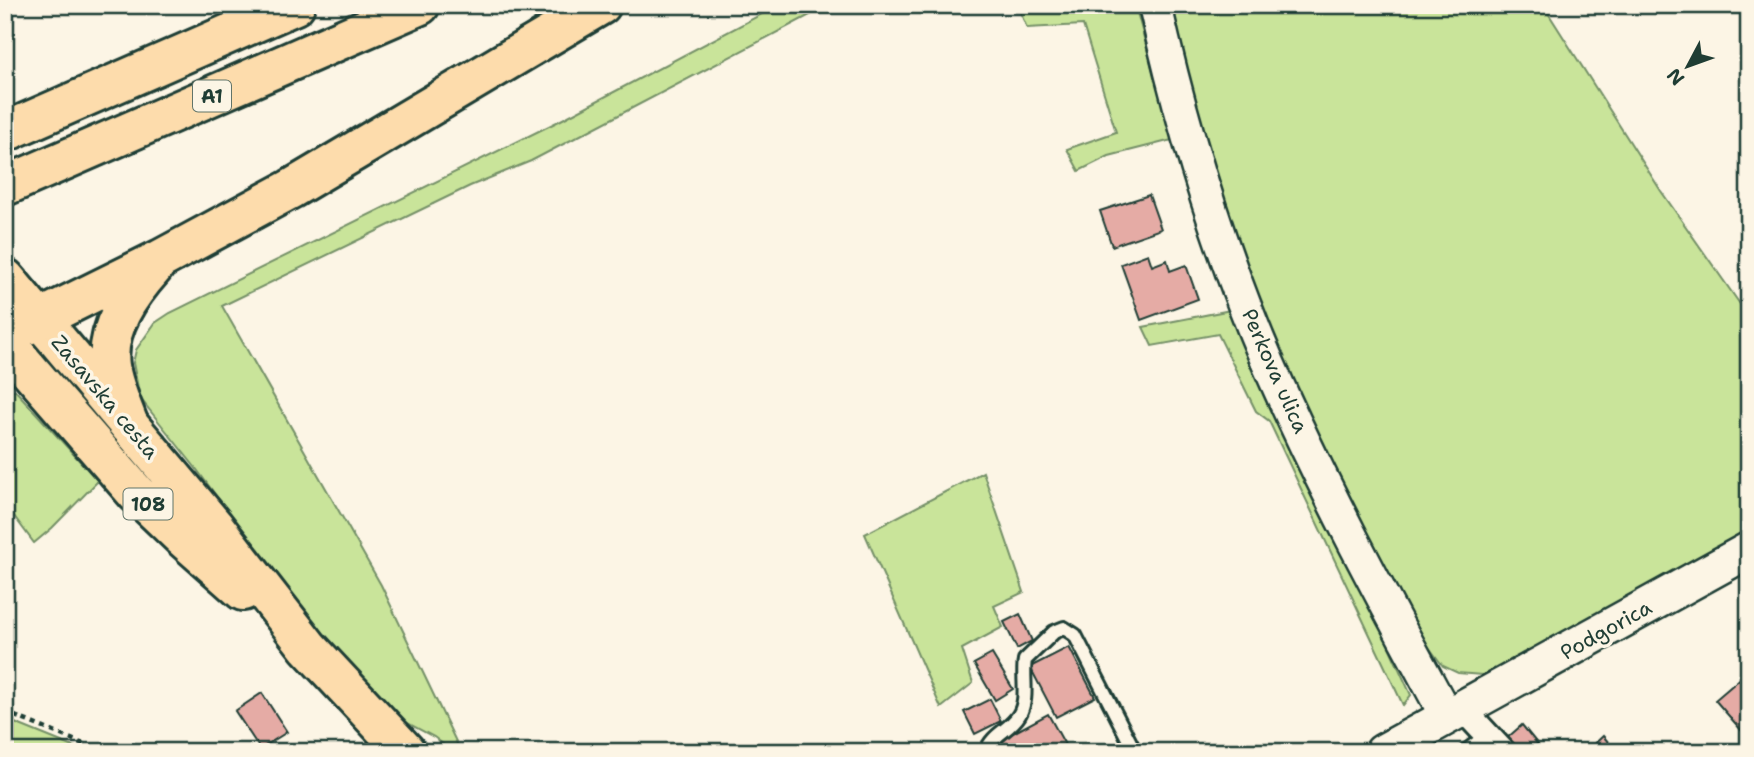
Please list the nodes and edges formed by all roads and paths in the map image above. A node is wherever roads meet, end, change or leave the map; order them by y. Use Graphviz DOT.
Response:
graph roads {
  1 [pos="295,5"];
  2 [pos="420,5"];
  3 [pos="601,5"];
  4 [pos="1155,5"];
  5 [pos="5,132"];
  6 [pos="5,186"];
  7 [pos="161,259"];
  8 [pos="6,279"];
  9 [pos="40,320"];
  10 [pos="5,336"];
  11 [pos="5,342"];
  12 [pos="129,425"];
  13 [pos="1749,551"];
  14 [pos="308,647"];
  15 [pos="5,712"];
  16 [pos="1455,713"];
  17 [pos="1495,744"];
  18 [pos="103,752"];
  19 [pos="406,752"];
  20 [pos="986,752"];
  21 [pos="1135,752"];
  22 [pos="1383,752"];
  23 [pos="1465,752"];
  1 -- 5 [label="main road, A1"];
  2 -- 6 [label="main road, A1"];
  3 -- 7 [label="main road"];
  4 -- 16 [label="street, Perkova ulica"];
  7 -- 9 [label="main road"];
  7 -- 12 [label="main road"];
  8 -- 9 [label="main road, Zasavska cesta / 108"];
  9 -- 10 [label="main road"];
  9 -- 12 [label="main road, Zasavska cesta / 108"];
  11 -- 14 [label="main road, Zasavska cesta / 108"];
  12 -- 14 [label="main road, Zasavska cesta / 108"];
  13 -- 16 [label="main road, Podgorica"];
  14 -- 19 [label="main road, Zasavska cesta / 108"];
  15 -- 18 [label="path"];
  16 -- 17 [label="street"];
  16 -- 22 [label="main road, Podgorica"];
  17 -- 23 [label="lane"];
  20 -- 21 [label="lane"];
}
